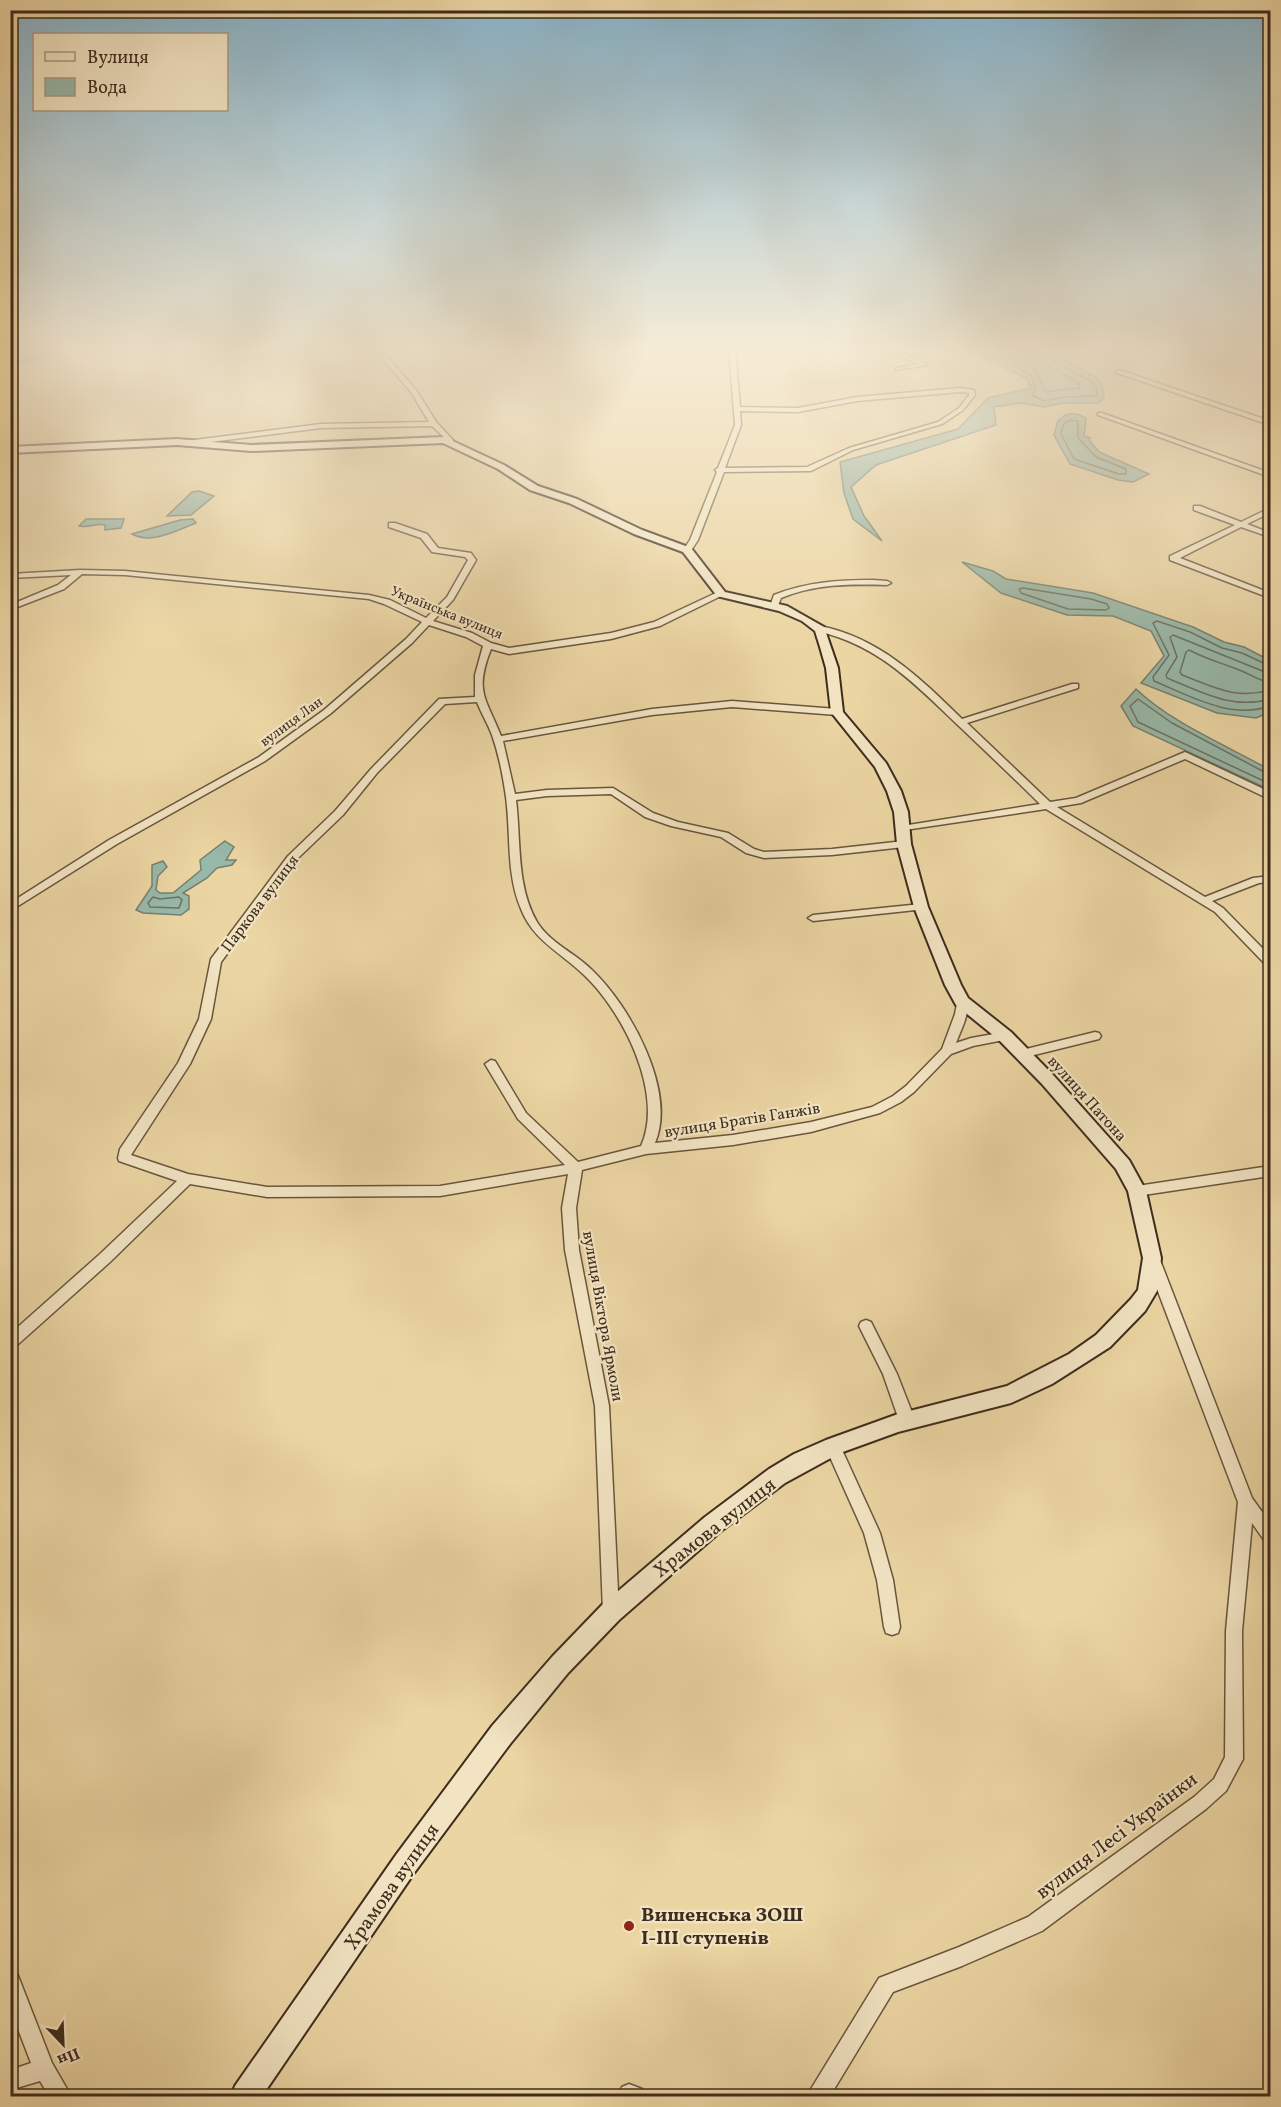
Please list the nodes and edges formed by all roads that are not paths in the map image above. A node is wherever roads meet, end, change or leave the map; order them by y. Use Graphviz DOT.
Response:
graph roads {
  1 [pos="52,448"];
  2 [pos="465,448"];
  3 [pos="728,448"];
  4 [pos="852,448"];
  5 [pos="1196,448"];
  6 [pos="10,450"];
  7 [pos="719,470"];
  8 [pos="1270,475"];
  9 [pos="1197,508"];
  10 [pos="1270,510"];
  11 [pos="1240,524"];
  12 [pos="392,525"];
  13 [pos="1270,535"];
  14 [pos="690,545"];
  15 [pos="81,572"];
  16 [pos="10,576"];
  17 [pos="887,583"];
  18 [pos="721,594"];
  19 [pos="1270,596"];
  20 [pos="774,606"];
  21 [pos="10,609"];
  22 [pos="428,622"];
  23 [pos="820,629"];
  24 [pos="488,645"];
  25 [pos="1075,686"];
  26 [pos="481,699"];
  27 [pos="837,712"];
  28 [pos="962,722"];
  29 [pos="498,739"];
  30 [pos="1270,796"];
  31 [pos="511,798"];
  32 [pos="1049,807"];
  33 [pos="903,837"];
  34 [pos="1270,879"];
  35 [pos="1204,901"];
  36 [pos="921,907"];
  37 [pos="10,908"];
  38 [pos="813,918"];
  39 [pos="1270,962"];
  40 [pos="962,1001"];
  41 [pos="1005,1036"];
  42 [pos="1095,1036"];
  43 [pos="947,1051"];
  44 [pos="1022,1054"];
  45 [pos="491,1064"];
  46 [pos="646,1149"];
  47 [pos="576,1167"];
  48 [pos="1270,1171"];
  49 [pos="187,1179"];
  50 [pos="1137,1191"];
  51 [pos="1152,1258"];
  52 [pos="866,1326"];
  53 [pos="10,1343"];
  54 [pos="907,1420"];
  55 [pos="833,1446"];
  56 [pos="1246,1502"];
  57 [pos="1270,1536"];
  58 [pos="611,1612"];
  59 [pos="892,1627"];
  60 [pos="10,1980"];
  61 [pos="44,2069"];
  62 [pos="10,2080"];
  63 [pos="61,2097"];
  64 [pos="245,2097"];
  65 [pos="818,2097"];
  1 -- 6 [label="street"];
  2 -- 14 [label="street"];
  3 -- 7 [label="street"];
  4 -- 7 [label="street"];
  5 -- 8 [label="street"];
  7 -- 14 [label="street"];
  9 -- 11 [label="street"];
  10 -- 11 [label="street"];
  11 -- 13 [label="street"];
  11 -- 19 [label="street"];
  12 -- 22 [label="street, вулиця Лан"];
  14 -- 18 [label="street"];
  15 -- 16 [label="street, Українська вулиця"];
  15 -- 21 [label="street"];
  15 -- 22 [label="street, Українська вулиця"];
  17 -- 20 [label="street"];
  18 -- 20 [label="street"];
  18 -- 24 [label="street, Українська вулиця"];
  20 -- 23 [label="street"];
  22 -- 24 [label="street, Українська вулиця"];
  22 -- 37 [label="street, вулиця Лан"];
  23 -- 27 [label="street"];
  23 -- 28 [label="street"];
  24 -- 26 [label="street, вулиця Братів Ганжів"];
  25 -- 28 [label="street"];
  26 -- 29 [label="street, вулиця Братів Ганжів"];
  26 -- 49 [label="street, Паркова вулиця"];
  27 -- 29 [label="street"];
  27 -- 33 [label="street, вулиця Патона"];
  28 -- 32 [label="street"];
  29 -- 31 [label="street, вулиця Братів Ганжів"];
  30 -- 32 [label="street"];
  31 -- 33 [label="street"];
  31 -- 46 [label="street, вулиця Братів Ганжів"];
  32 -- 33 [label="street"];
  32 -- 35 [label="street"];
  33 -- 36 [label="street, вулиця Патона"];
  34 -- 35 [label="street"];
  35 -- 39 [label="street"];
  36 -- 38 [label="street"];
  36 -- 40 [label="street, вулиця Патона"];
  40 -- 41 [label="street, вулиця Патона"];
  40 -- 43 [label="street"];
  41 -- 43 [label="street"];
  41 -- 44 [label="street, вулиця Патона"];
  42 -- 44 [label="street"];
  43 -- 46 [label="street, вулиця Братів Ганжів"];
  44 -- 50 [label="street, вулиця Патона"];
  45 -- 47 [label="street"];
  46 -- 47 [label="street"];
  47 -- 49 [label="street"];
  47 -- 58 [label="street, вулиця Віктора Ярмоли"];
  48 -- 50 [label="street"];
  49 -- 53 [label="street"];
  50 -- 51 [label="street, Храмова вулиця"];
  51 -- 54 [label="street, Храмова вулиця"];
  51 -- 56 [label="street, вулиця Лесі Українки"];
  52 -- 54 [label="street"];
  54 -- 55 [label="street, Храмова вулиця"];
  55 -- 58 [label="street, Храмова вулиця"];
  55 -- 59 [label="street"];
  56 -- 57 [label="street"];
  56 -- 65 [label="street, вулиця Лесі Українки"];
  58 -- 64 [label="street, Храмова вулиця"];
  60 -- 61 [label="street"];
  61 -- 62 [label="street"];
  61 -- 63 [label="street"];
}
